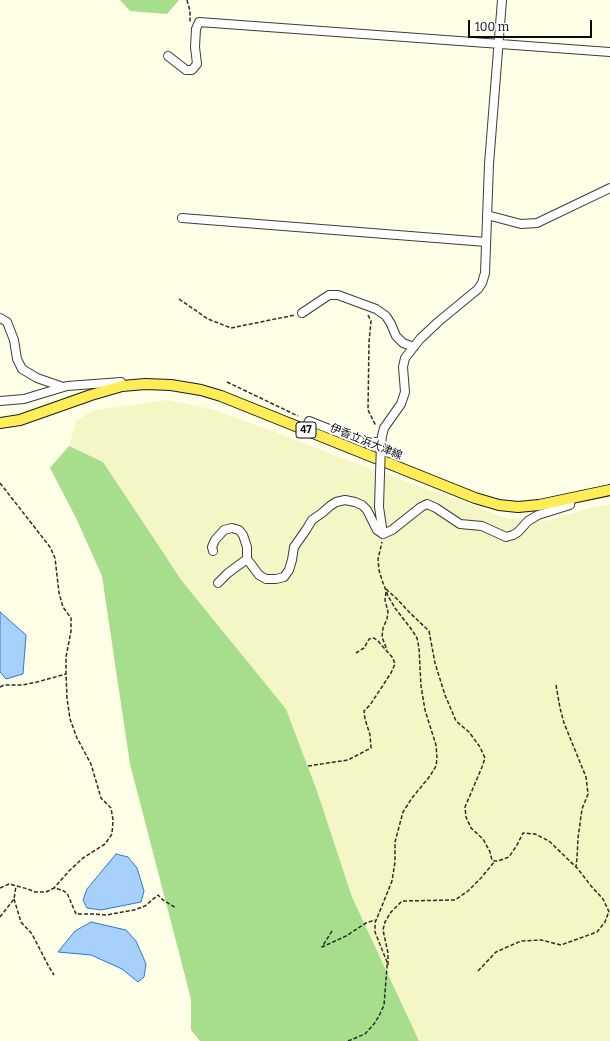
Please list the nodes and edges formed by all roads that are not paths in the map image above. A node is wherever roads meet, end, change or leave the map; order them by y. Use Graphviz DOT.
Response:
graph roads {
  1 [pos="502,0"];
  2 [pos="498,44"];
  3 [pos="610,52"];
  4 [pos="168,56"];
  5 [pos="610,188"];
  6 [pos="487,216"];
  7 [pos="182,218"];
  8 [pos="486,242"];
  9 [pos="302,313"];
  10 [pos="0,318"];
  11 [pos="414,347"];
  12 [pos="122,386"];
  13 [pos="63,388"];
  14 [pos="0,401"];
  15 [pos="0,424"];
  16 [pos="307,426"];
  17 [pos="381,441"];
  18 [pos="610,490"];
  19 [pos="571,499"];
  20 [pos="383,534"];
  21 [pos="213,551"];
  22 [pos="247,558"];
  23 [pos="218,583"];
  1 -- 2 [label="street"];
  2 -- 3 [label="street"];
  2 -- 4 [label="street"];
  2 -- 6 [label="street"];
  5 -- 6 [label="street"];
  6 -- 8 [label="street"];
  7 -- 8 [label="street"];
  8 -- 11 [label="street"];
  9 -- 11 [label="street"];
  10 -- 13 [label="street"];
  11 -- 17 [label="street"];
  12 -- 13 [label="street"];
  12 -- 15 [label="main road, 伊香立浜大津線 / 47"];
  12 -- 16 [label="main road, 伊香立浜大津線 / 47"];
  13 -- 14 [label="street"];
  16 -- 17 [label="street"];
  16 -- 19 [label="main road, 伊香立浜大津線 / 47"];
  17 -- 20 [label="street, bridge"];
  18 -- 19 [label="main road, 伊香立浜大津線 / 47"];
  19 -- 20 [label="street"];
  20 -- 22 [label="street"];
  21 -- 22 [label="street"];
  22 -- 23 [label="street"];
}
